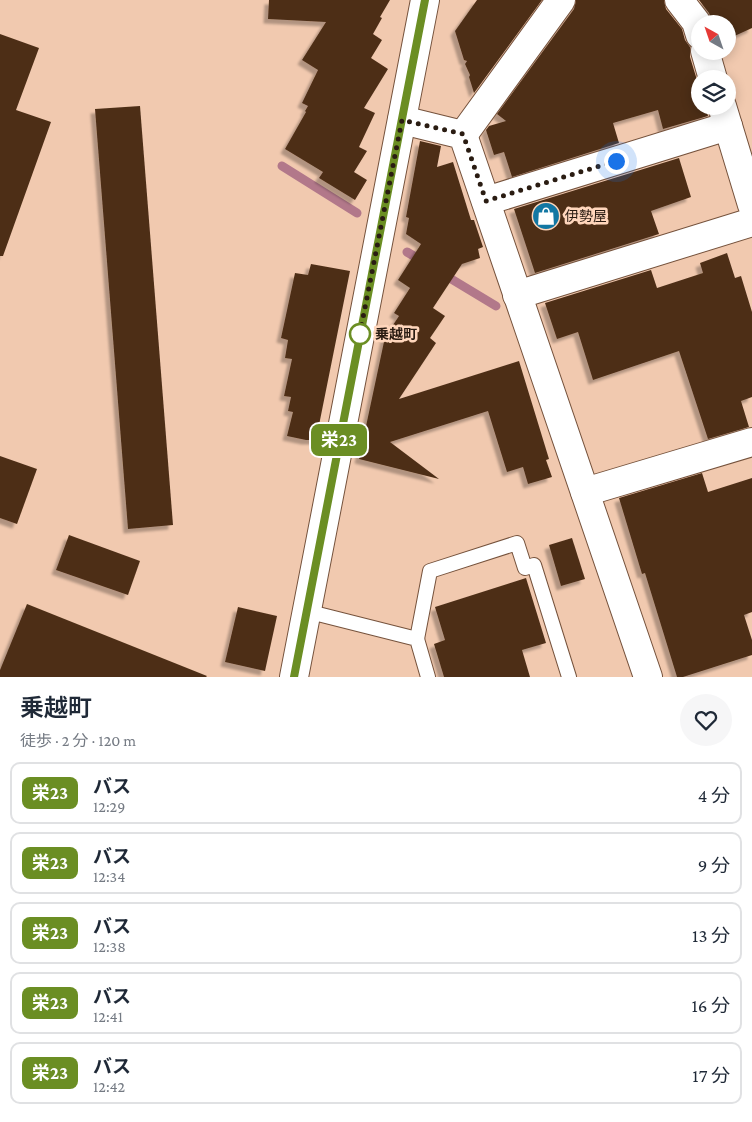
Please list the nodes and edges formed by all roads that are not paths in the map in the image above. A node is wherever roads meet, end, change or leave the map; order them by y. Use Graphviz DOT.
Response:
graph roads {
  1 [pos="425,0"];
  2 [pos="561,0"];
  3 [pos="679,0"];
  4 [pos="691,16"];
  5 [pos="725,116"];
  6 [pos="402,120"];
  7 [pos="463,134"];
  8 [pos="486,201"];
  9 [pos="752,205"];
  10 [pos="752,222"];
  11 [pos="517,294"];
  12 [pos="752,442"];
  13 [pos="585,492"];
  14 [pos="306,612"];
  15 [pos="416,639"];
  16 [pos="294,677"];
  17 [pos="428,677"];
  18 [pos="569,677"];
  19 [pos="648,677"];
  1 -- 6 [label="street"];
  2 -- 7 [label="street"];
  3 -- 4 [label="street"];
  5 -- 8 [label="street"];
  5 -- 9 [label="street"];
  6 -- 7 [label="street"];
  6 -- 14 [label="street"];
  7 -- 8 [label="street"];
  8 -- 11 [label="street"];
  10 -- 11 [label="street"];
  11 -- 13 [label="street"];
  12 -- 13 [label="street"];
  13 -- 19 [label="street"];
  14 -- 15 [label="lane"];
  14 -- 16 [label="street"];
  15 -- 17 [label="lane"];
  15 -- 18 [label="lane"];
}
